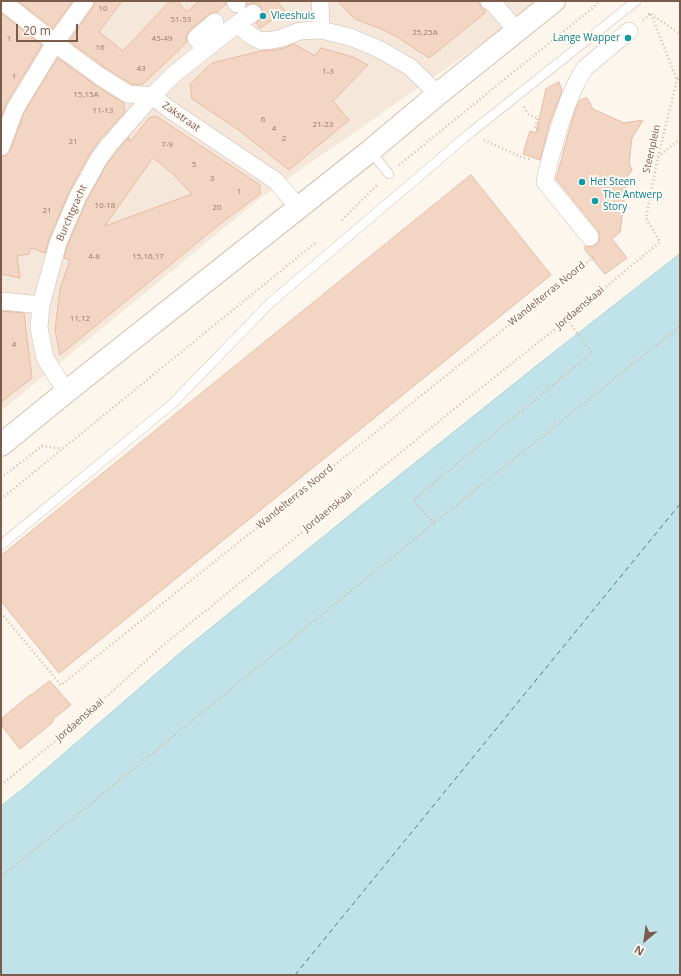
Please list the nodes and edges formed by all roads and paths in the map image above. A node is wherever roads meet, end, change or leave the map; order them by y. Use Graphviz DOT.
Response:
graph roads {
  1 [pos="2,1"];
  2 [pos="85,1"];
  3 [pos="320,1"];
  4 [pos="489,1"];
  5 [pos="554,1"];
  6 [pos="601,1"];
  7 [pos="636,1"];
  8 [pos="253,13"];
  9 [pos="215,22"];
  10 [pos="237,24"];
  11 [pos="322,30"];
  12 [pos="517,31"];
  13 [pos="629,31"];
  14 [pos="680,34"];
  15 [pos="55,43"];
  16 [pos="205,49"];
  17 [pos="680,77"];
  18 [pos="677,80"];
  19 [pos="438,94"];
  20 [pos="152,96"];
  21 [pos="530,115"];
  22 [pos="537,129"];
  23 [pos="470,133"];
  24 [pos="680,140"];
  25 [pos="1,147"];
  26 [pos="370,150"];
  27 [pos="523,157"];
  28 [pos="658,157"];
  29 [pos="389,174"];
  30 [pos="298,207"];
  31 [pos="338,224"];
  32 [pos="590,236"];
  33 [pos="320,238"];
  34 [pos="660,242"];
  35 [pos="596,254"];
  36 [pos="1,301"];
  37 [pos="41,305"];
  38 [pos="567,319"];
  39 [pos="680,326"];
  40 [pos="66,392"];
  41 [pos="1,445"];
  42 [pos="62,449"];
  43 [pos="1,478"];
  44 [pos="1,499"];
  45 [pos="434,523"];
  46 [pos="1,545"];
  47 [pos="1,613"];
  48 [pos="1,786"];
  49 [pos="1,877"];
  1 -- 15 [label="street, Zakstraat"];
  2 -- 15 [label="street"];
  3 -- 11 [label="street"];
  4 -- 12 [label="street"];
  5 -- 12 [label="street"];
  6 -- 29 [label="path"];
  7 -- 23 [label="lane"];
  8 -- 10 [label="street, Burchtgracht"];
  9 -- 16 [label="street"];
  10 -- 11 [label="street"];
  10 -- 16 [label="street, Burchtgracht"];
  11 -- 19 [label="street"];
  12 -- 19 [label="street"];
  13 -- 32 [label="street"];
  14 -- 18 [label="path"];
  15 -- 20 [label="street, Zakstraat"];
  15 -- 25 [label="street"];
  16 -- 20 [label="street, Burchtgracht"];
  17 -- 18 [label="path"];
  18 -- 28 [label="path, Steenplein"];
  19 -- 26 [label="street"];
  20 -- 30 [label="street, Zakstraat"];
  20 -- 37 [label="street, Burchtgracht"];
  21 -- 22 [label="path"];
  23 -- 27 [label="path"];
  23 -- 46 [label="lane"];
  24 -- 28 [label="path"];
  26 -- 29 [label="lane"];
  26 -- 30 [label="street"];
  28 -- 34 [label="path, Steenplein"];
  29 -- 31 [label="path"];
  30 -- 40 [label="street"];
  33 -- 42 [label="path"];
  34 -- 38 [label="path, Jordaenskaai"];
  35 -- 47 [label="path, Wandelterras Noord"];
  36 -- 37 [label="street"];
  37 -- 40 [label="street, Burchtgracht"];
  38 -- 45 [label="path"];
  38 -- 48 [label="path, Jordaenskaai"];
  39 -- 45 [label="path"];
  40 -- 41 [label="street"];
  42 -- 43 [label="path"];
  42 -- 44 [label="path"];
  45 -- 49 [label="path"];
}
